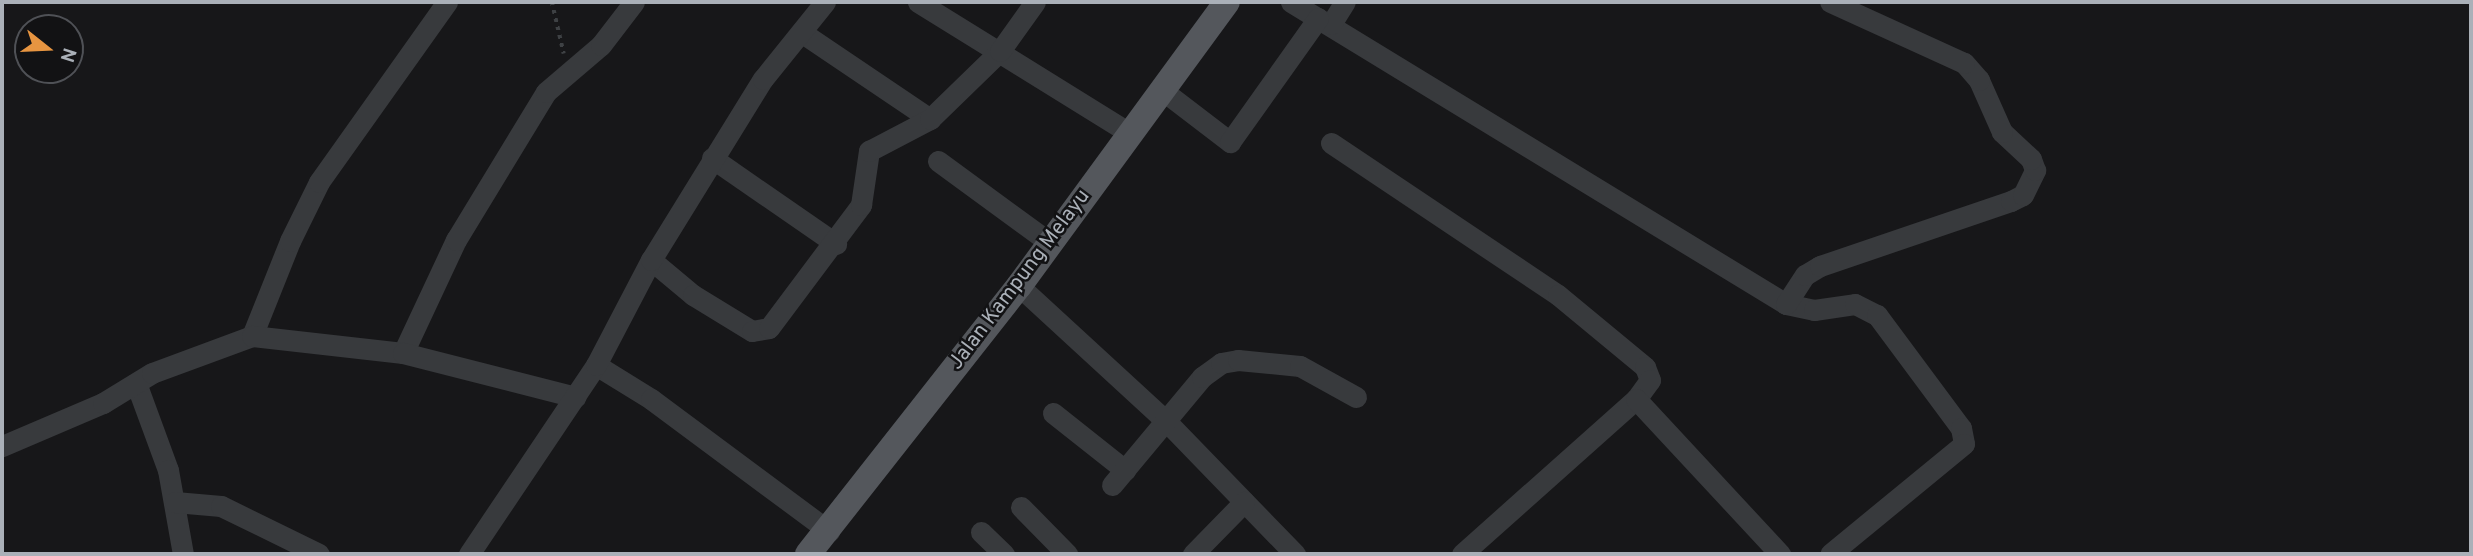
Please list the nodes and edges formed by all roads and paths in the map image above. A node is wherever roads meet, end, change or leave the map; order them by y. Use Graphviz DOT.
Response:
graph roads {
  1 [pos="447,2"];
  2 [pos="552,2"];
  3 [pos="634,2"];
  4 [pos="825,2"];
  5 [pos="918,2"];
  6 [pos="1035,2"];
  7 [pos="1227,2"];
  8 [pos="1291,2"];
  9 [pos="1345,2"];
  10 [pos="1830,2"];
  11 [pos="1324,21"];
  12 [pos="801,32"];
  13 [pos="1000,51"];
  14 [pos="569,70"];
  15 [pos="1162,90"];
  16 [pos="930,119"];
  17 [pos="1129,133"];
  18 [pos="1331,143"];
  19 [pos="712,158"];
  20 [pos="938,161"];
  21 [pos="1050,243"];
  22 [pos="836,244"];
  23 [pos="651,260"];
  24 [pos="1019,286"];
  25 [pos="1786,304"];
  26 [pos="252,336"];
  27 [pos="403,353"];
  28 [pos="596,365"];
  29 [pos="136,383"];
  30 [pos="575,397"];
  31 [pos="1356,397"];
  32 [pos="1636,398"];
  33 [pos="1053,413"];
  34 [pos="1167,422"];
  35 [pos="2,446"];
  36 [pos="175,502"];
  37 [pos="1244,502"];
  38 [pos="1021,507"];
  39 [pos="829,531"];
  40 [pos="981,532"];
  41 [pos="314,553"];
  42 [pos="183,554"];
  43 [pos="469,554"];
  44 [pos="808,554"];
  45 [pos="1004,554"];
  46 [pos="1067,554"];
  47 [pos="1193,554"];
  48 [pos="1295,554"];
  49 [pos="1462,554"];
  50 [pos="1780,554"];
  51 [pos="1829,554"];
  1 -- 26 [label="street"];
  2 -- 14 [label="path"];
  3 -- 14 [label="street"];
  4 -- 12 [label="street"];
  5 -- 13 [label="street"];
  6 -- 13 [label="street"];
  7 -- 15 [label="main road, Jalan Kampung Melayu"];
  8 -- 11 [label="street"];
  9 -- 11 [label="street"];
  10 -- 25 [label="street"];
  11 -- 15 [label="street"];
  11 -- 25 [label="street"];
  12 -- 16 [label="street"];
  12 -- 19 [label="street"];
  13 -- 16 [label="street"];
  13 -- 17 [label="street"];
  14 -- 27 [label="street"];
  15 -- 17 [label="main road, Jalan Kampung Melayu"];
  16 -- 22 [label="street"];
  17 -- 21 [label="main road, Jalan Kampung Melayu"];
  18 -- 32 [label="street"];
  19 -- 22 [label="street"];
  19 -- 23 [label="street"];
  20 -- 21 [label="street"];
  21 -- 24 [label="main road, Jalan Kampung Melayu"];
  22 -- 23 [label="street"];
  23 -- 28 [label="street"];
  24 -- 34 [label="street"];
  24 -- 39 [label="main road, Jalan Kampung Melayu"];
  25 -- 51 [label="street"];
  26 -- 27 [label="street"];
  26 -- 29 [label="street"];
  27 -- 30 [label="street"];
  28 -- 30 [label="street"];
  28 -- 39 [label="street"];
  29 -- 35 [label="street"];
  29 -- 36 [label="street"];
  30 -- 43 [label="street"];
  31 -- 34 [label="street"];
  32 -- 49 [label="street"];
  32 -- 50 [label="street"];
  33 -- 34 [label="street"];
  34 -- 37 [label="street"];
  36 -- 41 [label="street"];
  36 -- 42 [label="street"];
  37 -- 47 [label="street"];
  37 -- 48 [label="street"];
  38 -- 46 [label="street"];
  39 -- 44 [label="main road, Jalan Kampung Melayu"];
  40 -- 45 [label="street"];
}
